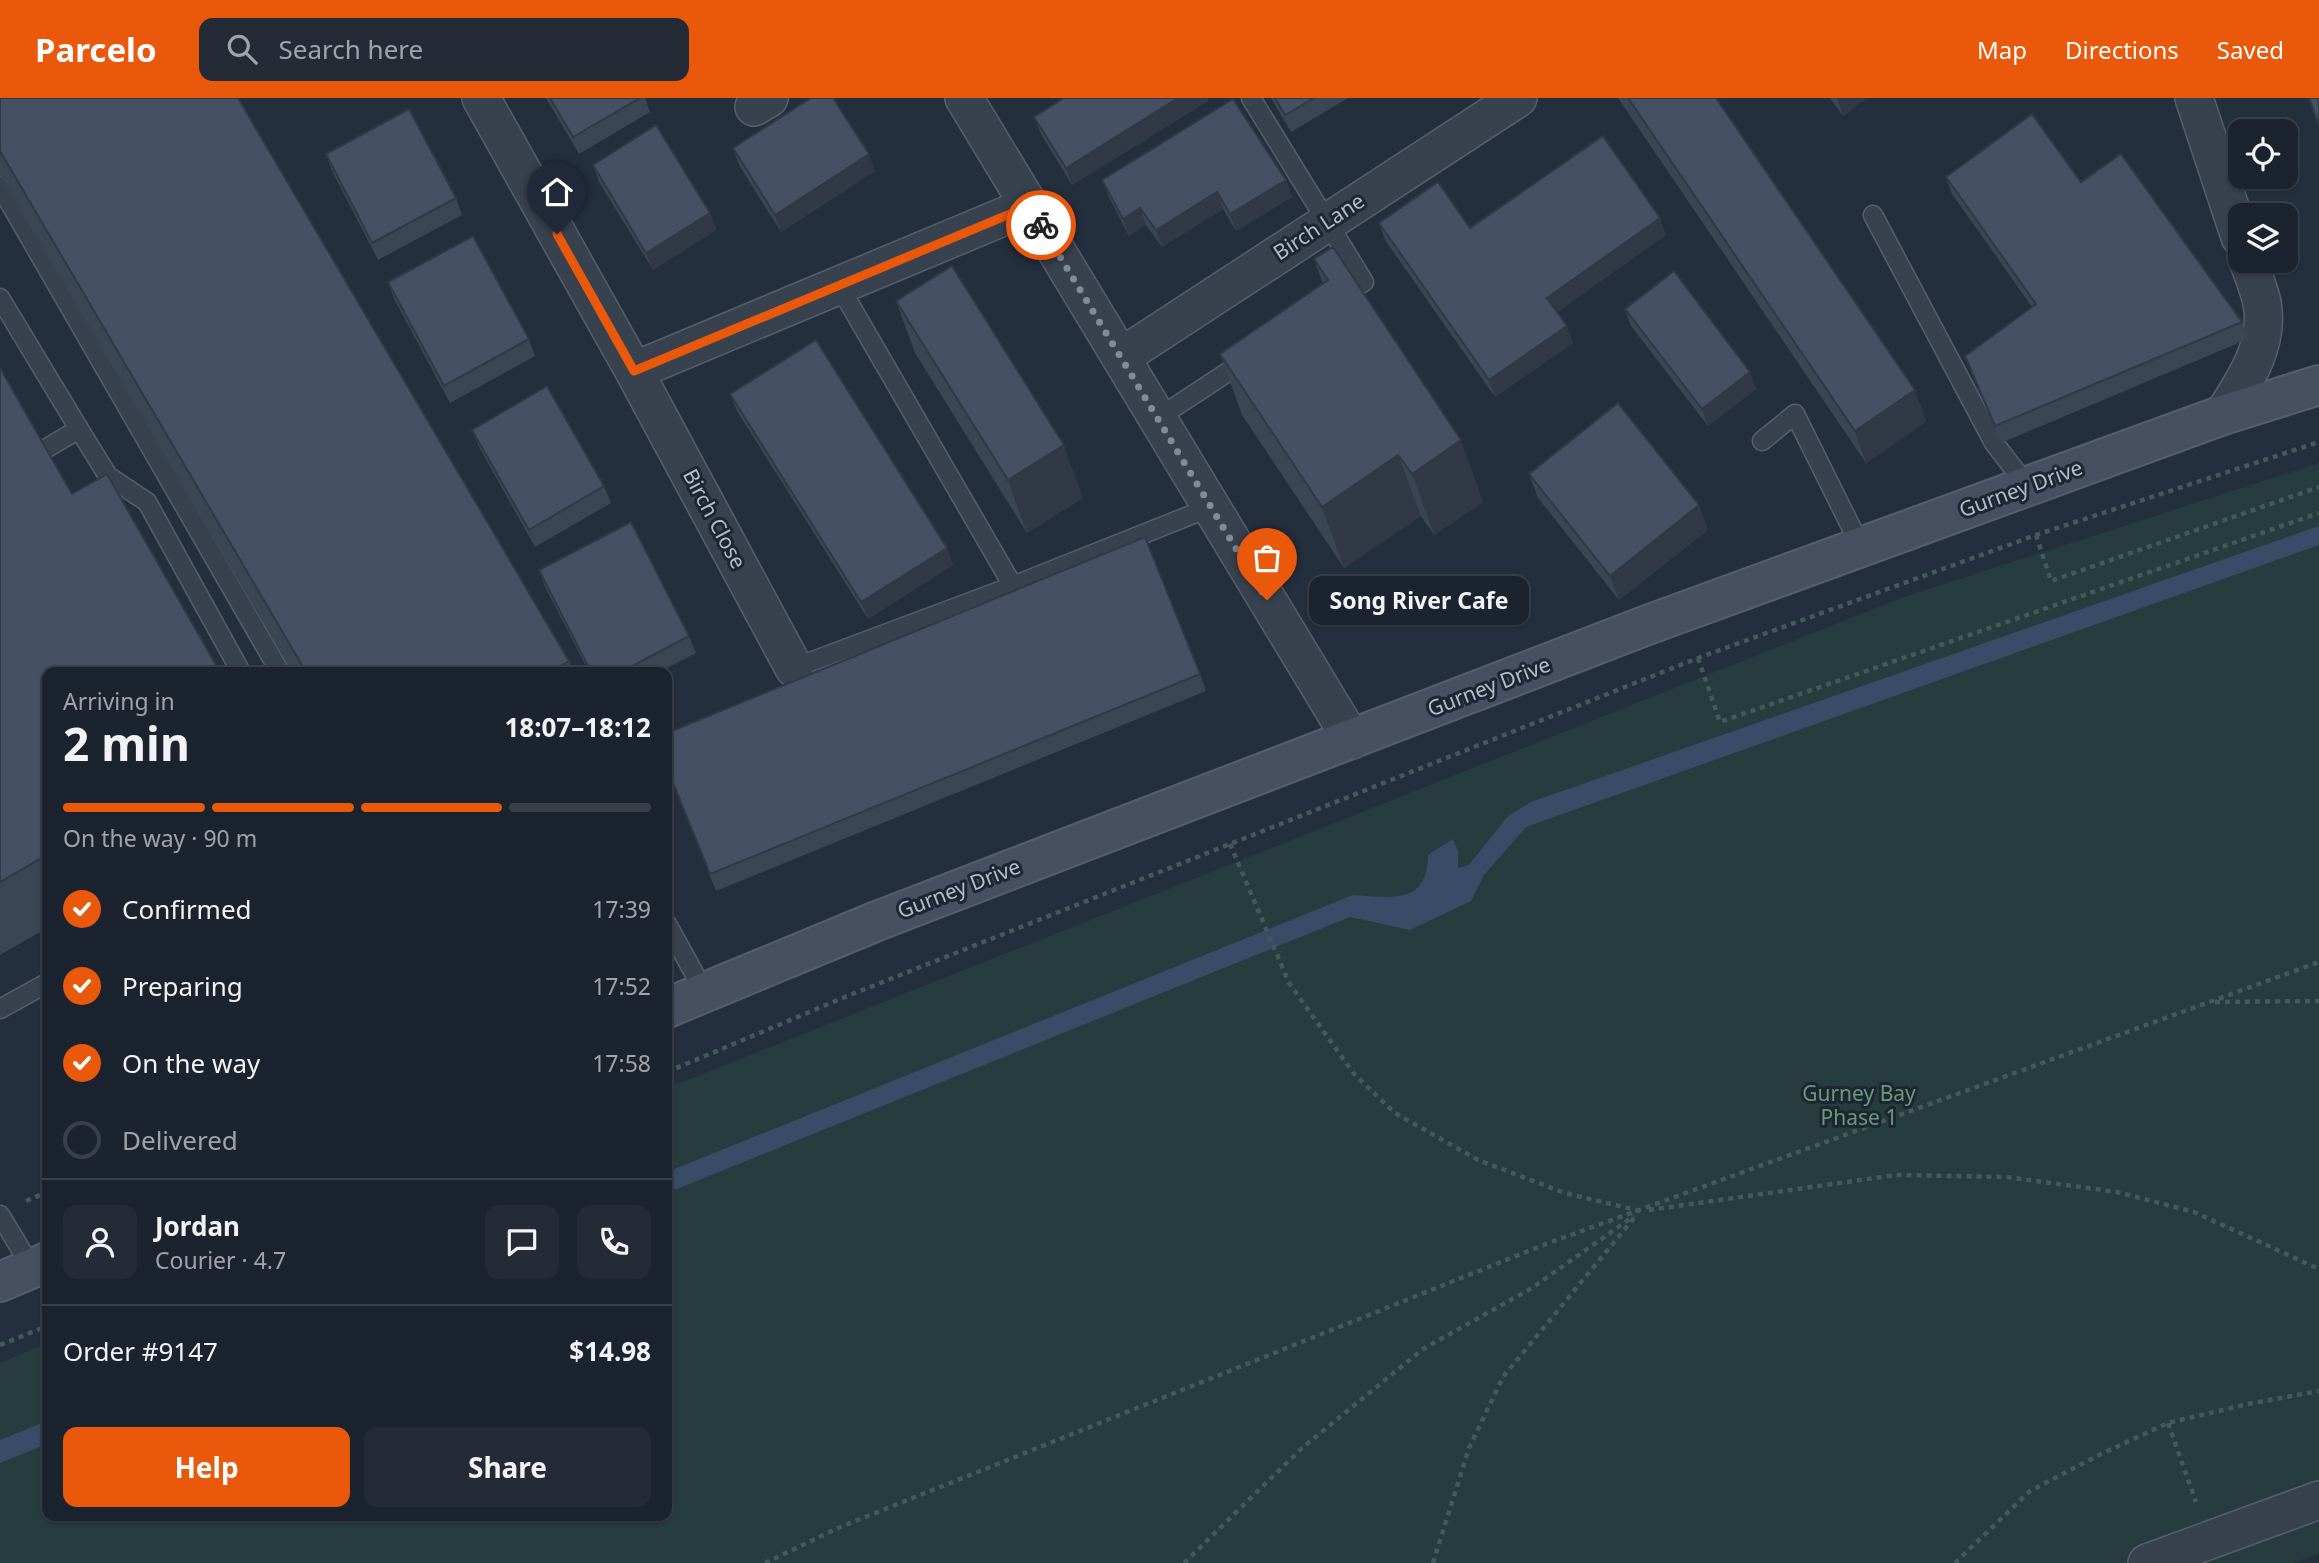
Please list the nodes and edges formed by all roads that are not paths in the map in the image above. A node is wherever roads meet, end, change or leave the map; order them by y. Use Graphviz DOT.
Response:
graph roads {
  1 [pos="481,98"];
  2 [pos="964,98"];
  3 [pos="1251,98"];
  4 [pos="1518,98"];
  5 [pos="2194,98"];
  6 [pos="0,186"];
  7 [pos="2229,203"];
  8 [pos="1029,206"];
  9 [pos="1873,215"];
  10 [pos="1327,221"];
  11 [pos="2252,273"];
  12 [pos="838,284"];
  13 [pos="2,307"];
  14 [pos="1319,312"];
  15 [pos="1263,349"];
  16 [pos="1121,357"];
  17 [pos="634,371"];
  18 [pos="2319,386"];
  19 [pos="2223,415"];
  20 [pos="1158,418"];
  21 [pos="79,429"];
  22 [pos="1762,441"];
  23 [pos="37,454"];
  24 [pos="2028,487"];
  25 [pos="1211,507"];
  26 [pos="1861,547"];
  27 [pos="1013,586"];
  28 [pos="238,667"];
  29 [pos="277,667"];
  30 [pos="794,667"];
  31 [pos="1352,740"];
  32 [pos="672,933"];
  33 [pos="42,986"];
  34 [pos="705,993"];
  35 [pos="672,1006"];
  36 [pos="0,1009"];
  37 [pos="0,1215"];
  38 [pos="26,1270"];
  39 [pos="2319,1500"];
  40 [pos="2147,1563"];
  1 -- 17 [label="street, Birch Close"];
  2 -- 8 [label="street"];
  3 -- 10 [label="lane"];
  4 -- 10 [label="street, Birch Lane"];
  5 -- 7 [label="street"];
  6 -- 29 [label="lane"];
  8 -- 12 [label="street"];
  8 -- 16 [label="street"];
  9 -- 24 [label="lane"];
  10 -- 14 [label="lane"];
  10 -- 16 [label="street, Birch Lane"];
  11 -- 19 [label="street"];
  12 -- 17 [label="street"];
  12 -- 27 [label="lane"];
  13 -- 21 [label="lane"];
  15 -- 20 [label="lane"];
  16 -- 20 [label="street"];
  17 -- 30 [label="street, Birch Close"];
  18 -- 19 [label="main road, Gurney Drive"];
  19 -- 24 [label="main road, Gurney Drive"];
  20 -- 25 [label="street"];
  21 -- 23 [label="lane"];
  21 -- 28 [label="lane"];
  22 -- 26 [label="lane"];
  24 -- 26 [label="main road, Gurney Drive"];
  25 -- 27 [label="lane"];
  25 -- 31 [label="street"];
  26 -- 31 [label="main road, Gurney Drive"];
  27 -- 30 [label="lane"];
  31 -- 34 [label="main road, Gurney Drive"];
  32 -- 34 [label="lane"];
  33 -- 36 [label="lane"];
  34 -- 35 [label="main road, Gurney Drive"];
  37 -- 38 [label="lane"];
  39 -- 40 [label="street"];
}
